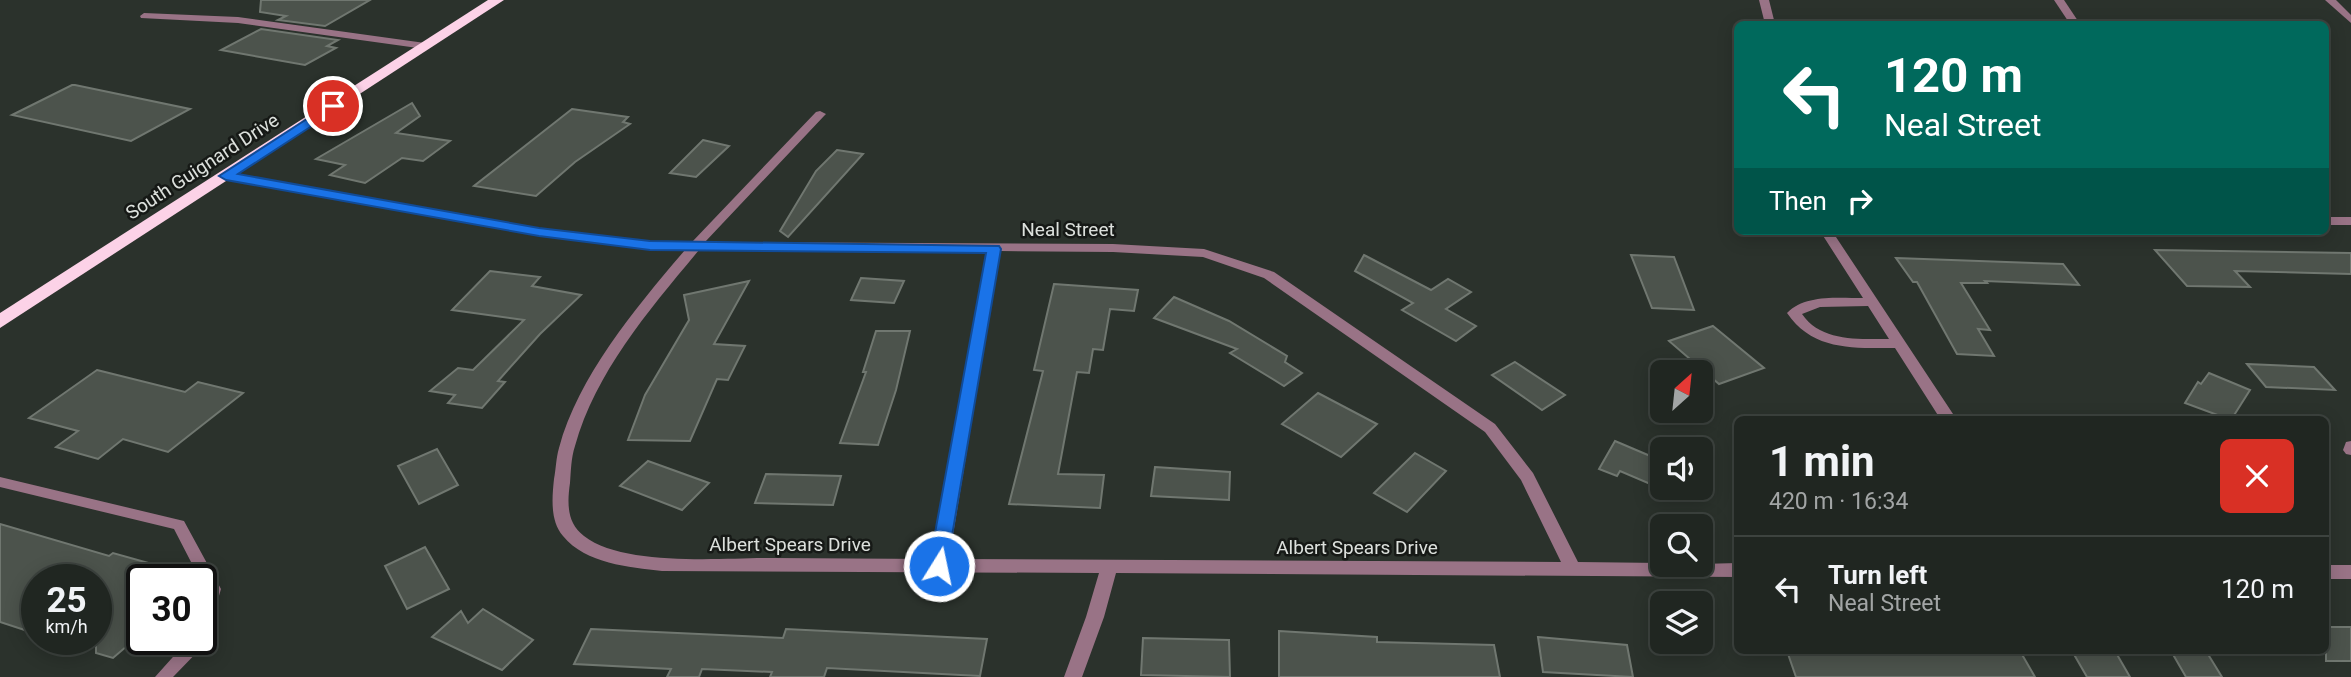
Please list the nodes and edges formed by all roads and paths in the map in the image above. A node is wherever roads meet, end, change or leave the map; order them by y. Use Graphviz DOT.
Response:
graph roads {
  1 [pos="497,0"];
  2 [pos="1764,0"];
  3 [pos="2059,0"];
  4 [pos="2330,0"];
  5 [pos="144,16"];
  6 [pos="2351,20"];
  7 [pos="1769,21"];
  8 [pos="2074,21"];
  9 [pos="425,46"];
  10 [pos="820,114"];
  11 [pos="226,176"];
  12 [pos="2329,221"];
  13 [pos="2351,221"];
  14 [pos="1828,235"];
  15 [pos="697,247"];
  16 [pos="994,249"];
  17 [pos="1869,302"];
  18 [pos="0,322"];
  19 [pos="1897,343"];
  20 [pos="1946,416"];
  21 [pos="0,482"];
  22 [pos="200,564"];
  23 [pos="939,566"];
  24 [pos="1109,567"];
  25 [pos="1573,569"];
  26 [pos="1734,570"];
  27 [pos="2329,572"];
  28 [pos="2351,572"];
  29 [pos="184,655"];
  30 [pos="163,677"];
  31 [pos="1073,677"];
  1 -- 9 [label="highway, South Guignard Drive"];
  2 -- 7 [label="street"];
  3 -- 8 [label="street"];
  4 -- 6 [label="street"];
  5 -- 9 [label="lane"];
  9 -- 11 [label="highway, South Guignard Drive"];
  10 -- 15 [label="street, Albert Spears Drive"];
  11 -- 15 [label="street, Neal Street"];
  11 -- 18 [label="highway, South Guignard Drive"];
  12 -- 13 [label="street"];
  14 -- 17 [label="street"];
  15 -- 16 [label="street, Neal Street"];
  15 -- 23 [label="street, Albert Spears Drive"];
  16 -- 23 [label="street"];
  16 -- 25 [label="street, Neal Street"];
  17 -- 19 [label="street"];
  17 -- 19 [label="street"];
  19 -- 20 [label="street"];
  21 -- 22 [label="lane"];
  23 -- 24 [label="street, Albert Spears Drive"];
  24 -- 25 [label="street, Albert Spears Drive"];
  24 -- 31 [label="street"];
  25 -- 26 [label="street, Albert Spears Drive"];
  27 -- 28 [label="street"];
  29 -- 30 [label="lane"];
}
